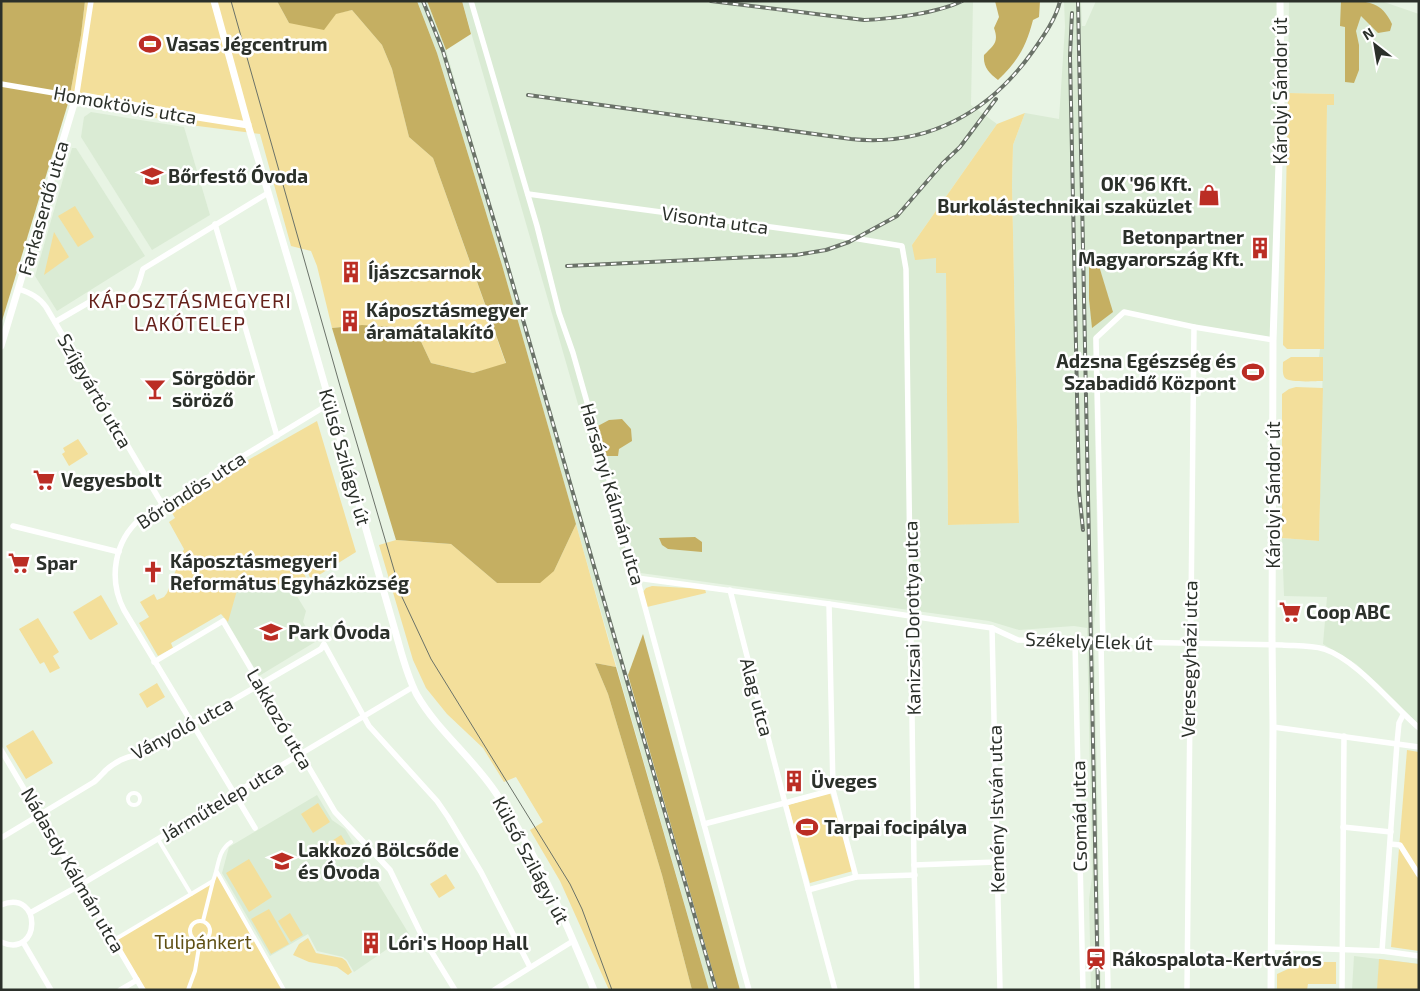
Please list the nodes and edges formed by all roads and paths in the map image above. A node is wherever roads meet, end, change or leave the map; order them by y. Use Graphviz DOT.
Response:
graph roads {
  1 [pos="91,1"];
  2 [pos="214,1"];
  3 [pos="471,1"];
  4 [pos="1280,1"];
  5 [pos="1,84"];
  6 [pos="76,99"];
  7 [pos="248,124"];
  8 [pos="268,193"];
  9 [pos="528,194"];
  10 [pos="216,224"];
  11 [pos="902,246"];
  12 [pos="19,289"];
  13 [pos="55,322"];
  14 [pos="1194,327"];
  15 [pos="1274,340"];
  16 [pos="1,346"];
  17 [pos="329,404"];
  18 [pos="276,436"];
  19 [pos="162,504"];
  20 [pos="13,526"];
  21 [pos="119,552"];
  22 [pos="637,578"];
  23 [pos="730,590"];
  24 [pos="829,604"];
  25 [pos="912,617"];
  26 [pos="992,628"];
  27 [pos="1075,642"];
  28 [pos="1102,642"];
  29 [pos="1189,643"];
  30 [pos="1273,645"];
  31 [pos="154,662"];
  32 [pos="260,684"];
  33 [pos="413,687"];
  34 [pos="1403,715"];
  35 [pos="364,716"];
  36 [pos="192,724"];
  37 [pos="1273,727"];
  38 [pos="1419,728"];
  39 [pos="1344,736"];
  40 [pos="1397,743"];
  41 [pos="1419,747"];
  42 [pos="1,750"];
  43 [pos="301,754"];
  44 [pos="833,790"];
  45 [pos="234,794"];
  46 [pos="785,803"];
  47 [pos="41,814"];
  48 [pos="704,824"];
  49 [pos="1343,827"];
  50 [pos="255,828"];
  51 [pos="1391,832"];
  52 [pos="1,838"];
  53 [pos="158,839"];
  54 [pos="231,842"];
  55 [pos="1390,844"];
  56 [pos="997,862"];
  57 [pos="914,865"];
  58 [pos="217,872"];
  59 [pos="914,875"];
  60 [pos="1419,875"];
  61 [pos="856,877"];
  62 [pos="213,881"];
  63 [pos="82,884"];
  64 [pos="808,890"];
  65 [pos="191,894"];
  66 [pos="1,905"];
  67 [pos="30,913"];
  68 [pos="203,921"];
  69 [pos="114,940"];
  70 [pos="200,941"];
  71 [pos="573,941"];
  72 [pos="1,942"];
  73 [pos="23,942"];
  74 [pos="1271,947"];
  75 [pos="1342,949"];
  76 [pos="1382,952"];
  77 [pos="1419,956"];
  78 [pos="530,967"];
  79 [pos="137,980"];
  80 [pos="51,990"];
  81 [pos="120,990"];
  82 [pos="143,990"];
  83 [pos="188,990"];
  84 [pos="284,990"];
  85 [pos="455,990"];
  86 [pos="494,990"];
  87 [pos="594,990"];
  88 [pos="749,990"];
  89 [pos="835,990"];
  90 [pos="917,990"];
  91 [pos="1000,990"];
  92 [pos="1083,990"];
  93 [pos="1108,990"];
  94 [pos="1186,990"];
  95 [pos="1271,990"];
  96 [pos="1342,990"];
  1 -- 6 [label="street"];
  2 -- 7 [label="street, Külső Szilágyi út"];
  3 -- 9 [label="street, Harsányi Kálmán utca"];
  4 -- 15 [label="street, Károlyi Sándor út"];
  5 -- 6 [label="street, Homoktövis utca"];
  6 -- 7 [label="street, Homoktövis utca"];
  6 -- 12 [label="street, Farkaserdő utca"];
  7 -- 8 [label="street, Külső Szilágyi út"];
  8 -- 10 [label="street"];
  8 -- 17 [label="street, Külső Szilágyi út"];
  9 -- 11 [label="street, Visonta utca"];
  9 -- 22 [label="street, Harsányi Kálmán utca"];
  10 -- 13 [label="street"];
  10 -- 18 [label="street"];
  11 -- 25 [label="street, Kanizsai Dorottya utca"];
  12 -- 13 [label="street, Szíjgyártó utca"];
  12 -- 16 [label="street, Farkaserdő utca"];
  13 -- 19 [label="street, Szíjgyártó utca"];
  14 -- 15 [label="street"];
  14 -- 28 [label="street, Csomád utca"];
  14 -- 29 [label="street, Veresegyházi utca"];
  15 -- 30 [label="street, Károlyi Sándor út"];
  17 -- 18 [label="street, Bőröndös utca"];
  17 -- 33 [label="street, Külső Szilágyi út"];
  18 -- 19 [label="street, Bőröndös utca"];
  19 -- 21 [label="street, Bőröndös utca"];
  20 -- 21 [label="street"];
  21 -- 31 [label="street, Bőröndös utca"];
  22 -- 23 [label="street, Székely Elek út"];
  22 -- 48 [label="street, Harsányi Kálmán utca"];
  23 -- 24 [label="street, Székely Elek út"];
  23 -- 46 [label="street, Alag utca"];
  24 -- 25 [label="street, Székely Elek út"];
  24 -- 44 [label="street"];
  25 -- 26 [label="street, Székely Elek út"];
  25 -- 57 [label="street, Kanizsai Dorottya utca"];
  26 -- 27 [label="street, Székely Elek út"];
  26 -- 56 [label="street, Kemény István utca"];
  27 -- 28 [label="street, Székely Elek út"];
  27 -- 92 [label="street, Csomád utca"];
  28 -- 29 [label="street, Székely Elek út"];
  28 -- 93 [label="street, Csomád utca"];
  29 -- 30 [label="street, Székely Elek út"];
  29 -- 94 [label="street, Veresegyházi utca"];
  30 -- 34 [label="street, Székely Elek út"];
  30 -- 37 [label="street, Károlyi Sándor út"];
  31 -- 32 [label="street, Lakkozó utca"];
  31 -- 36 [label="street, Bőröndös utca"];
  32 -- 35 [label="street, Ványoló utca"];
  32 -- 36 [label="street, Ványoló utca"];
  32 -- 43 [label="street, Lakkozó utca"];
  33 -- 35 [label="street, Járműtelep utca"];
  33 -- 71 [label="street, Külső Szilágyi út"];
  34 -- 38 [label="street, Székely Elek út"];
  34 -- 40 [label="street"];
  35 -- 43 [label="street, Járműtelep utca"];
  35 -- 78 [label="street"];
  36 -- 45 [label="street, Bőröndös utca"];
  36 -- 47 [label="street, Ványoló utca"];
  37 -- 39 [label="street"];
  37 -- 74 [label="street, Károlyi Sándor út"];
  39 -- 40 [label="street"];
  39 -- 49 [label="street"];
  40 -- 41 [label="street"];
  40 -- 51 [label="street"];
  42 -- 47 [label="street, Nádasdy Kálmán utca"];
  43 -- 45 [label="street, Járműtelep utca"];
  43 -- 85 [label="street, Lakkozó utca"];
  44 -- 46 [label="street"];
  44 -- 61 [label="street"];
  45 -- 50 [label="street, Bőröndös utca"];
  45 -- 53 [label="street, Járműtelep utca"];
  46 -- 48 [label="street"];
  46 -- 64 [label="street, Alag utca"];
  47 -- 52 [label="street, Ványoló utca"];
  47 -- 63 [label="street, Nádasdy Kálmán utca"];
  48 -- 88 [label="street, Harsányi Kálmán utca"];
  49 -- 51 [label="street"];
  49 -- 75 [label="street"];
  51 -- 55 [label="street"];
  53 -- 63 [label="street, Járműtelep utca"];
  53 -- 65 [label="street"];
  54 -- 58 [label="street"];
  55 -- 60 [label="street"];
  55 -- 76 [label="street"];
  56 -- 57 [label="street"];
  56 -- 91 [label="street, Kemény István utca"];
  57 -- 59 [label="street, Kanizsai Dorottya utca"];
  58 -- 62 [label="street"];
  58 -- 84 [label="street"];
  59 -- 61 [label="street"];
  59 -- 90 [label="street, Kanizsai Dorottya utca"];
  61 -- 64 [label="street"];
  62 -- 65 [label="street"];
  62 -- 68 [label="street"];
  63 -- 67 [label="street, Járműtelep utca"];
  63 -- 69 [label="street, Nádasdy Kálmán utca"];
  64 -- 89 [label="street"];
  65 -- 69 [label="street"];
  66 -- 67 [label="street"];
  67 -- 73 [label="street"];
  68 -- 70 [label="street"];
  68 -- 70 [label="street"];
  69 -- 79 [label="street, Nádasdy Kálmán utca"];
  70 -- 83 [label="street"];
  71 -- 78 [label="street"];
  71 -- 87 [label="street, Külső Szilágyi út"];
  72 -- 73 [label="street"];
  73 -- 80 [label="street"];
  74 -- 75 [label="street"];
  74 -- 95 [label="street, Károlyi Sándor út"];
  75 -- 76 [label="street"];
  75 -- 96 [label="street"];
  76 -- 77 [label="street"];
  78 -- 86 [label="street"];
  79 -- 81 [label="street"];
  79 -- 82 [label="street, Nádasdy Kálmán utca"];
}
